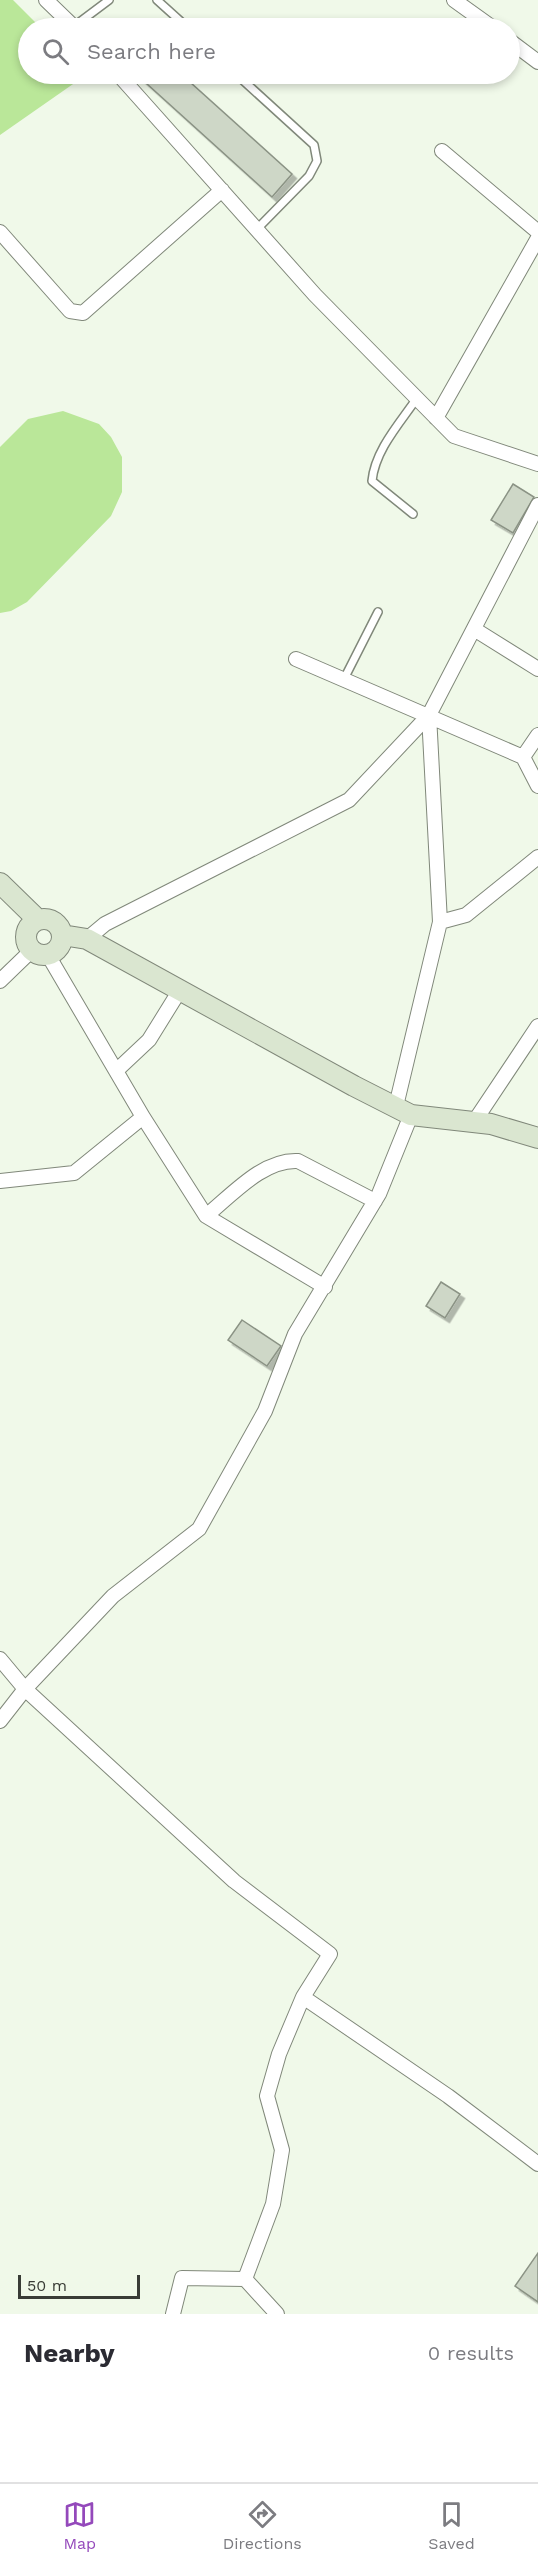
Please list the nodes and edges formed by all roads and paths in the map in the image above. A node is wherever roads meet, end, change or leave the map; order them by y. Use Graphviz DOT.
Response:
graph roads {
  1 [pos="46,0"];
  2 [pos="109,0"];
  3 [pos="157,0"];
  4 [pos="454,0"];
  5 [pos="64,18"];
  6 [pos="86,18"];
  7 [pos="177,18"];
  8 [pos="479,18"];
  9 [pos="520,48"];
  10 [pos="538,62"];
  11 [pos="127,84"];
  12 [pos="247,84"];
  13 [pos="442,151"];
  14 [pos="222,190"];
  15 [pos="257,229"];
  16 [pos="0,232"];
  17 [pos="538,232"];
  18 [pos="538,238"];
  19 [pos="417,398"];
  20 [pos="436,418"];
  21 [pos="538,464"];
  22 [pos="537,509"];
  23 [pos="413,514"];
  24 [pos="378,612"];
  25 [pos="474,629"];
  26 [pos="296,659"];
  27 [pos="538,669"];
  28 [pos="344,679"];
  29 [pos="429,715"];
  30 [pos="538,735"];
  31 [pos="523,757"];
  32 [pos="538,786"];
  33 [pos="538,857"];
  34 [pos="0,883"];
  35 [pos="38,920"];
  36 [pos="440,922"];
  37 [pos="62,935"];
  38 [pos="87,939"];
  39 [pos="39,953"];
  40 [pos="0,981"];
  41 [pos="180,990"];
  42 [pos="538,1026"];
  43 [pos="116,1071"];
  44 [pos="404,1110"];
  45 [pos="143,1116"];
  46 [pos="474,1122"];
  47 [pos="538,1138"];
  48 [pos="0,1181"];
  49 [pos="375,1202"];
  50 [pos="206,1216"];
  51 [pos="325,1287"];
  52 [pos="0,1659"];
  53 [pos="26,1689"];
  54 [pos="0,1721"];
  55 [pos="303,1997"];
  56 [pos="538,2164"];
  57 [pos="244,2278"];
  58 [pos="173,2314"];
  59 [pos="277,2314"];
  1 -- 5 [label="street"];
  2 -- 6 [label="lane"];
  3 -- 7 [label="lane"];
  4 -- 8 [label="street"];
  9 -- 10 [label="street"];
  11 -- 14 [label="street"];
  12 -- 15 [label="lane"];
  13 -- 17 [label="street"];
  14 -- 15 [label="street"];
  14 -- 16 [label="street"];
  15 -- 19 [label="street"];
  18 -- 20 [label="street"];
  19 -- 20 [label="street"];
  19 -- 23 [label="lane"];
  20 -- 21 [label="street"];
  22 -- 25 [label="street"];
  24 -- 28 [label="lane"];
  25 -- 27 [label="street"];
  25 -- 29 [label="street"];
  26 -- 28 [label="street"];
  28 -- 29 [label="street"];
  29 -- 31 [label="street"];
  29 -- 36 [label="street"];
  29 -- 38 [label="street"];
  30 -- 31 [label="street"];
  31 -- 32 [label="street"];
  33 -- 36 [label="street"];
  34 -- 35 [label="main road"];
  35 -- 37 [label="main road"];
  35 -- 39 [label="main road"];
  36 -- 44 [label="street"];
  37 -- 38 [label="main road"];
  37 -- 39 [label="main road"];
  38 -- 41 [label="main road"];
  39 -- 40 [label="street"];
  39 -- 43 [label="street"];
  41 -- 43 [label="street"];
  41 -- 44 [label="main road"];
  42 -- 46 [label="street"];
  43 -- 45 [label="street"];
  44 -- 46 [label="main road"];
  44 -- 49 [label="street"];
  45 -- 48 [label="street"];
  45 -- 50 [label="street"];
  46 -- 47 [label="main road"];
  49 -- 50 [label="street"];
  49 -- 51 [label="street"];
  50 -- 51 [label="street"];
  51 -- 53 [label="street"];
  52 -- 53 [label="street"];
  53 -- 54 [label="street"];
  53 -- 55 [label="street"];
  55 -- 56 [label="street"];
  55 -- 57 [label="street"];
  57 -- 58 [label="street"];
  57 -- 59 [label="street"];
}
